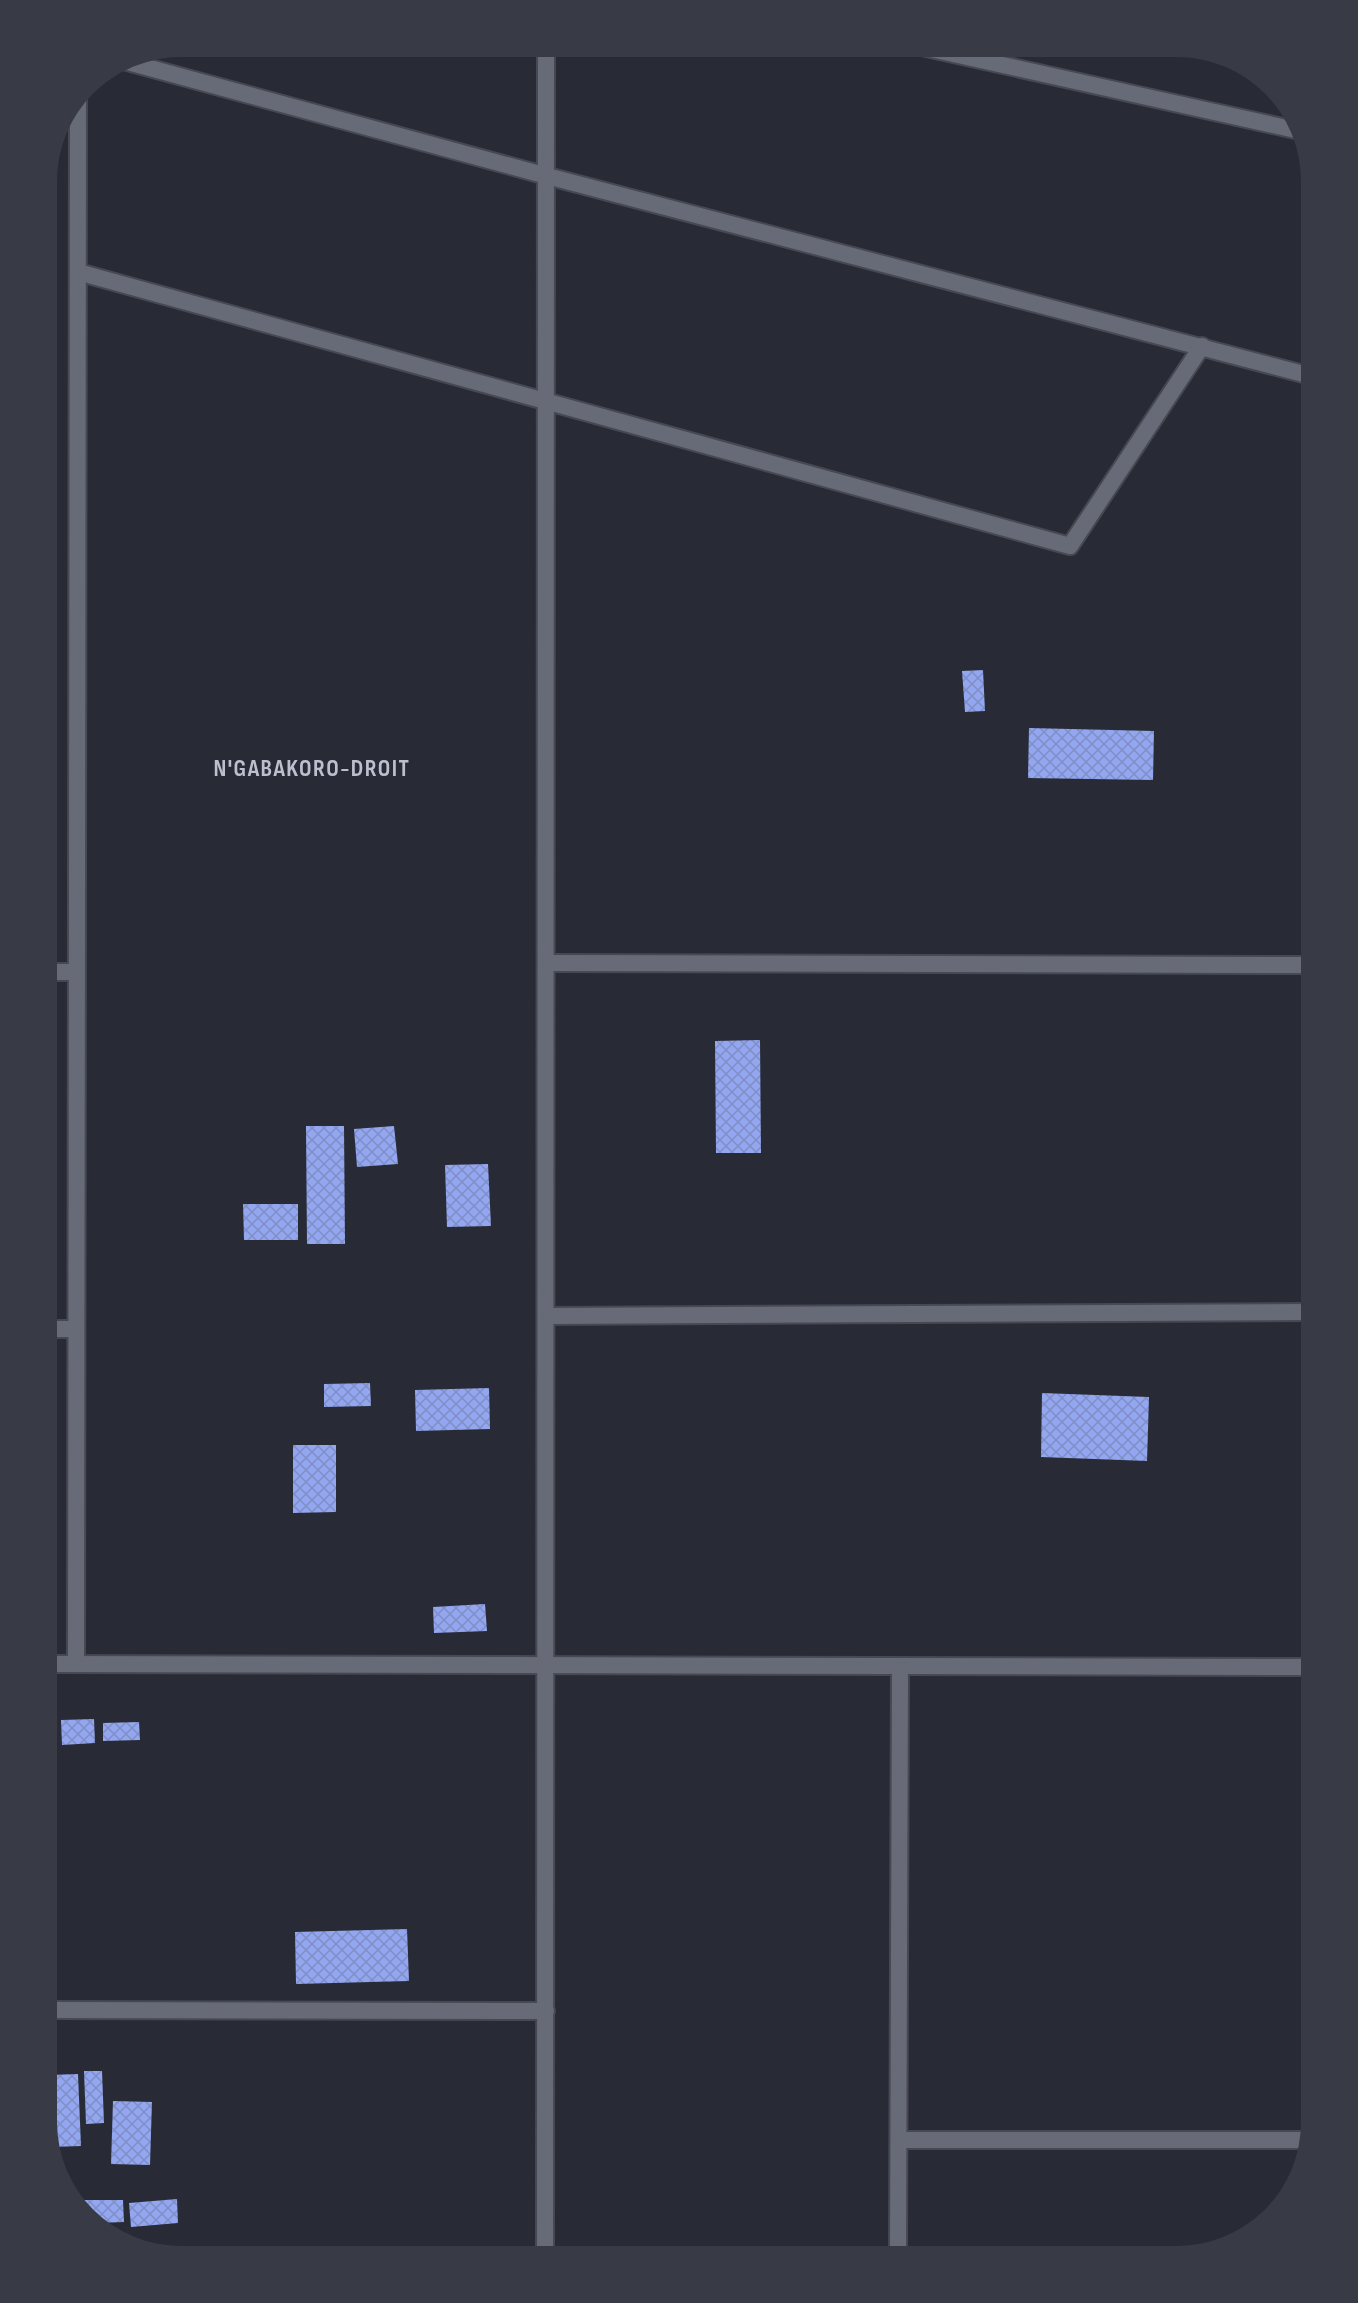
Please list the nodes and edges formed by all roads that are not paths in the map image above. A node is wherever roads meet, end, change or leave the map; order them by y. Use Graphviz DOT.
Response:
graph roads {
  1 [pos="546,57"];
  2 [pos="967,57"];
  3 [pos="139,65"];
  4 [pos="78,112"];
  5 [pos="1289,129"];
  6 [pos="546,176"];
  7 [pos="78,272"];
  8 [pos="1202,346"];
  9 [pos="1301,373"];
  10 [pos="546,401"];
  11 [pos="546,963"];
  12 [pos="1301,965"];
  13 [pos="57,972"];
  14 [pos="76,972"];
  15 [pos="1301,1312"];
  16 [pos="546,1316"];
  17 [pos="57,1329"];
  18 [pos="76,1329"];
  19 [pos="57,1664"];
  20 [pos="76,1664"];
  21 [pos="545,1665"];
  22 [pos="900,1666"];
  23 [pos="1301,1667"];
  24 [pos="57,2010"];
  25 [pos="546,2011"];
  26 [pos="899,2140"];
  27 [pos="1300,2140"];
  28 [pos="545,2246"];
  29 [pos="898,2246"];
  1 -- 6 [label="street"];
  2 -- 5 [label="street"];
  3 -- 6 [label="street"];
  4 -- 7 [label="street"];
  6 -- 8 [label="street"];
  6 -- 10 [label="street"];
  7 -- 10 [label="street"];
  7 -- 14 [label="street"];
  8 -- 9 [label="street"];
  8 -- 10 [label="street"];
  10 -- 11 [label="street"];
  11 -- 12 [label="street"];
  11 -- 16 [label="street"];
  13 -- 14 [label="street"];
  14 -- 18 [label="street"];
  15 -- 16 [label="street"];
  16 -- 21 [label="street"];
  17 -- 18 [label="street"];
  18 -- 20 [label="street"];
  19 -- 20 [label="street"];
  20 -- 21 [label="street"];
  21 -- 22 [label="street"];
  21 -- 25 [label="street"];
  22 -- 23 [label="street"];
  22 -- 26 [label="street"];
  24 -- 25 [label="street"];
  25 -- 28 [label="street"];
  26 -- 27 [label="street"];
  26 -- 29 [label="street"];
}
